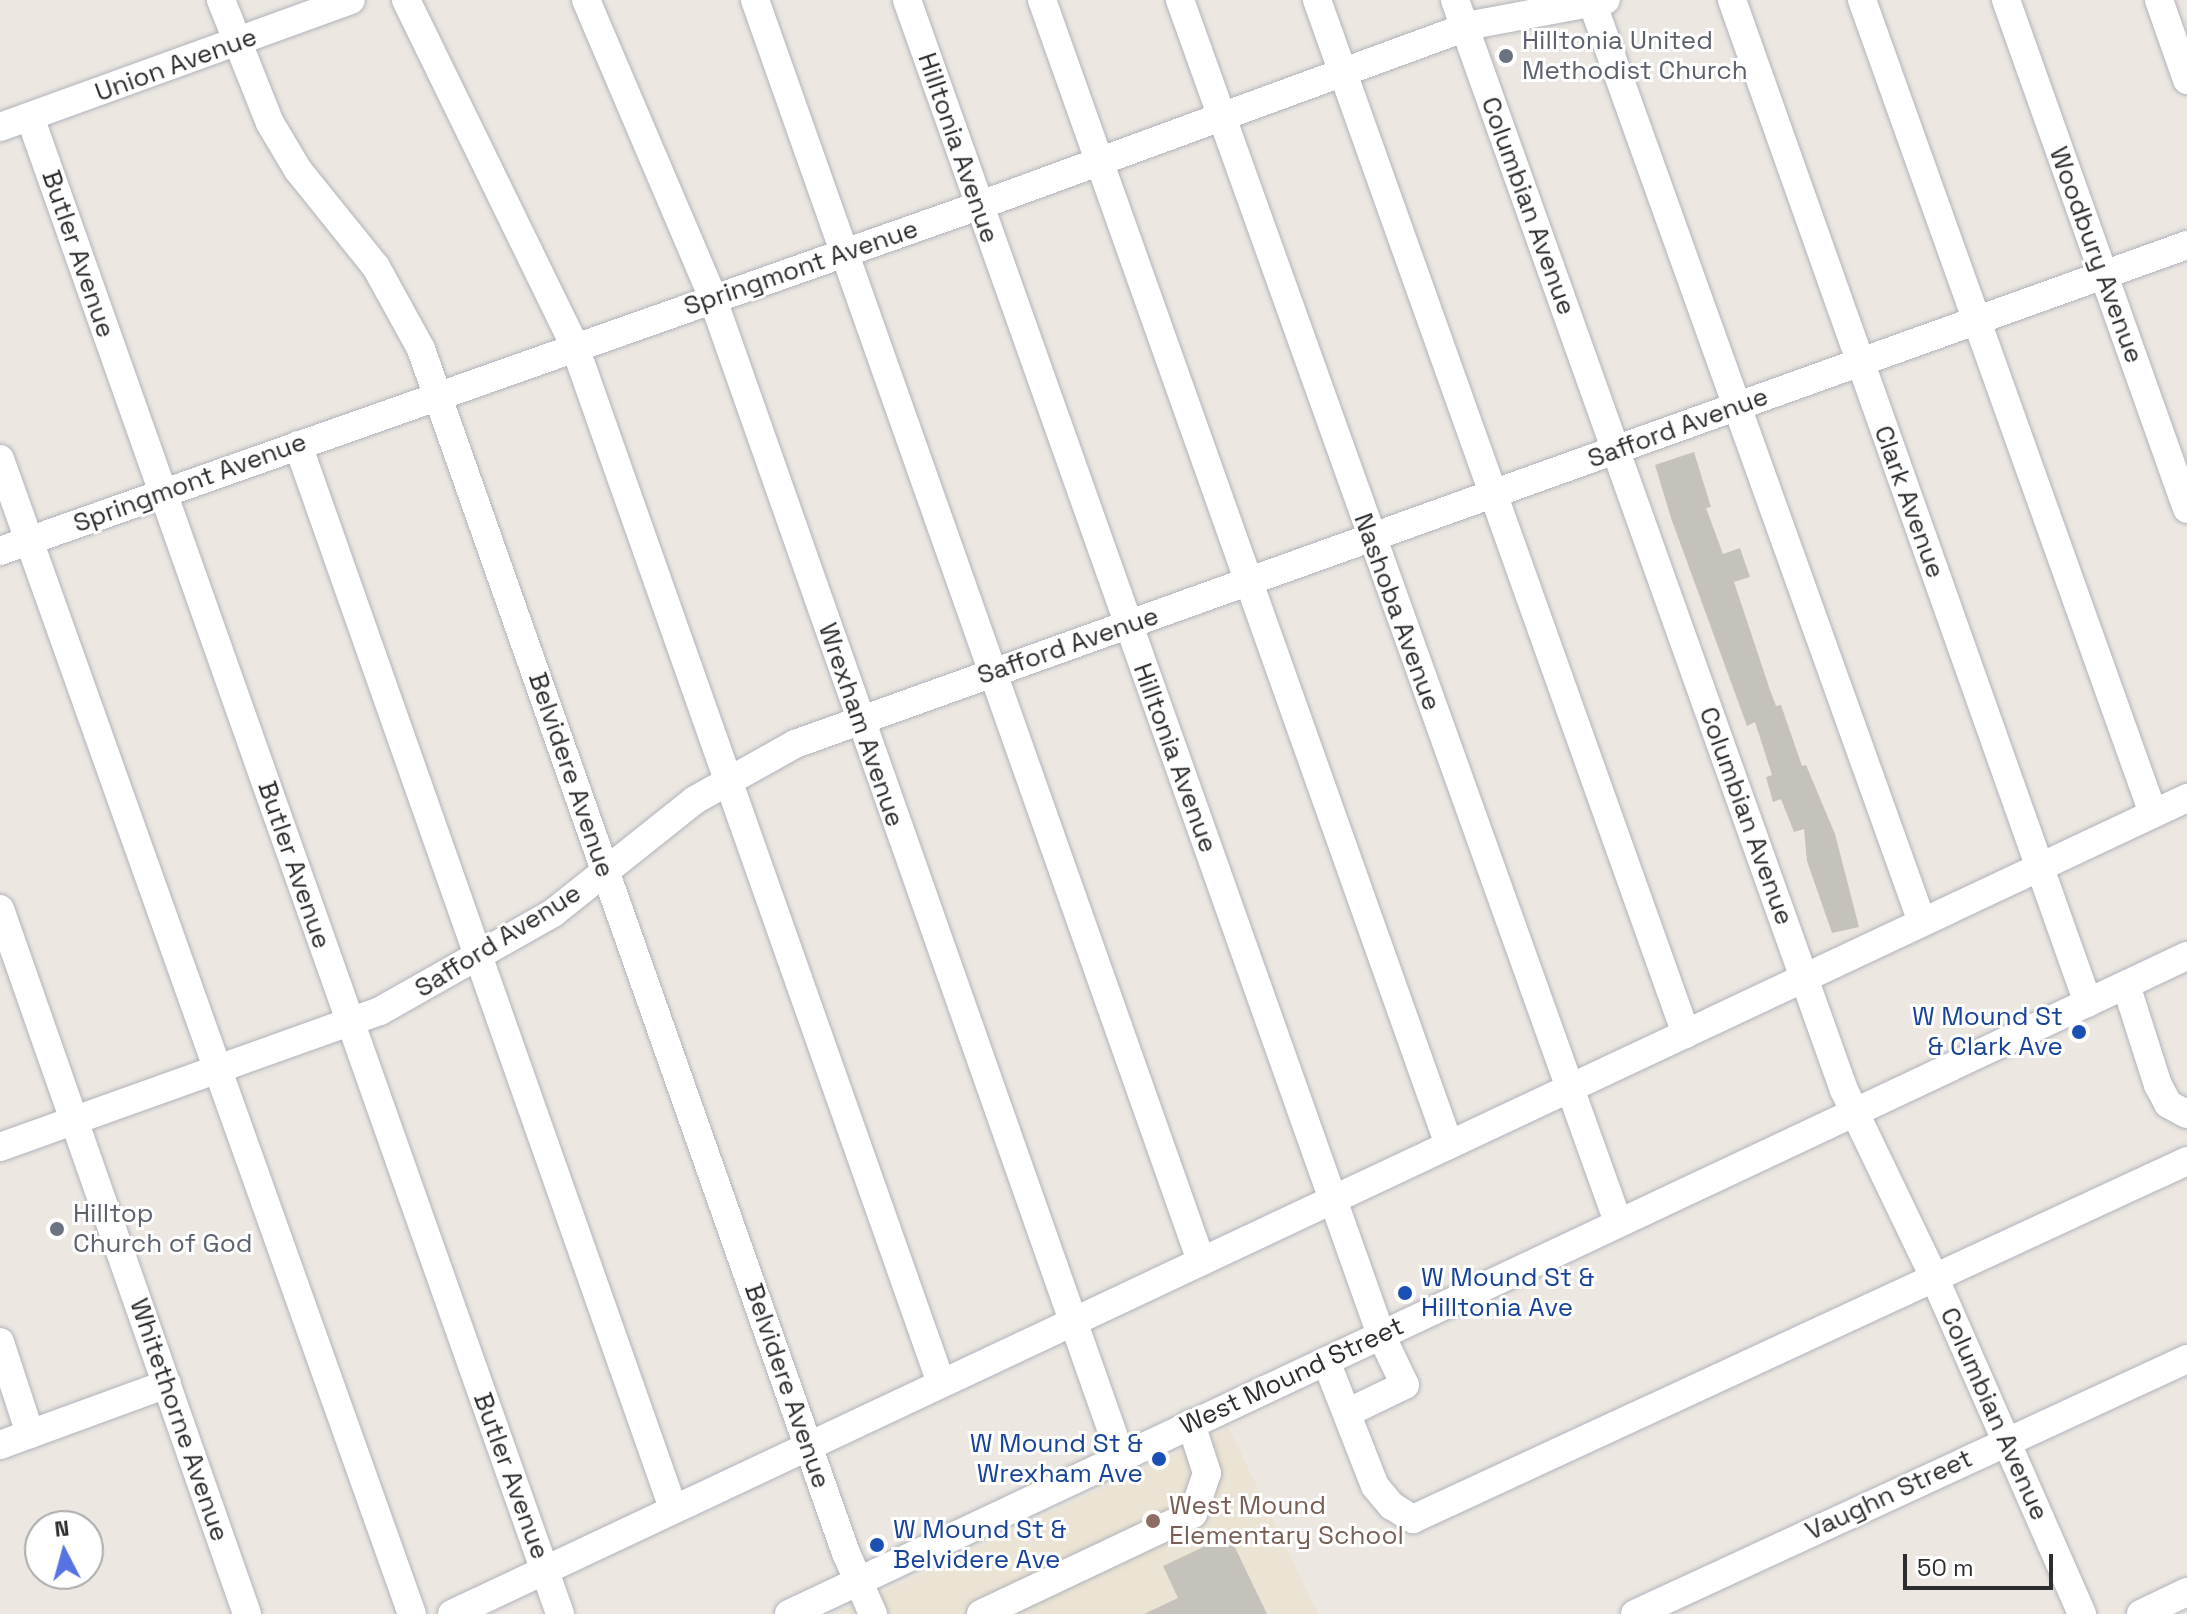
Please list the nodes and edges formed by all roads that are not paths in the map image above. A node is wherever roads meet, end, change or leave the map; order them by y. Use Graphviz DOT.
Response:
graph roads {
  1 [pos="221,0"];
  2 [pos="351,0"];
  3 [pos="406,0"];
  4 [pos="586,0"];
  5 [pos="755,0"];
  6 [pos="907,0"];
  7 [pos="1042,0"];
  8 [pos="1180,0"];
  9 [pos="1317,0"];
  10 [pos="1455,0"];
  11 [pos="1732,0"];
  12 [pos="1862,0"];
  13 [pos="2006,0"];
  14 [pos="2159,0"];
  15 [pos="1599,1"];
  16 [pos="1464,28"];
  17 [pos="236,43"];
  18 [pos="1342,72"];
  19 [pos="2187,80"];
  20 [pos="1221,116"];
  21 [pos="30,117"];
  22 [pos="0,127"];
  23 [pos="1098,161"];
  24 [pos="978,206"];
  25 [pos="2187,245"];
  26 [pos="844,253"];
  27 [pos="2103,275"];
  28 [pos="712,299"];
  29 [pos="1980,319"];
  30 [pos="575,347"];
  31 [pos="1860,362"];
  32 [pos="438,395"];
  33 [pos="1737,407"];
  34 [pos="298,445"];
  35 [pos="1615,451"];
  36 [pos="0,459"];
  37 [pos="163,493"];
  38 [pos="1496,494"];
  39 [pos="2187,509"];
  40 [pos="1370,539"];
  41 [pos="28,541"];
  42 [pos="0,551"];
  43 [pos="1250,582"];
  44 [pos="1128,625"];
  45 [pos="995,672"];
  46 [pos="859,720"];
  47 [pos="730,778"];
  48 [pos="2187,798"];
  49 [pos="2153,813"];
  50 [pos="2039,865"];
  51 [pos="605,872"];
  52 [pos="0,909"];
  53 [pos="1922,922"];
  54 [pos="2187,956"];
  55 [pos="479,958"];
  56 [pos="1804,979"];
  57 [pos="2126,985"];
  58 [pos="2088,1003"];
  59 [pos="350,1022"];
  60 [pos="1686,1034"];
  61 [pos="217,1070"];
  62 [pos="1569,1089"];
  63 [pos="1853,1112"];
  64 [pos="2187,1114"];
  65 [pos="74,1121"];
  66 [pos="1449,1145"];
  67 [pos="0,1147"];
  68 [pos="2187,1161"];
  69 [pos="1333,1200"];
  70 [pos="1618,1222"];
  71 [pos="1201,1261"];
  72 [pos="1935,1279"];
  73 [pos="1073,1321"];
  74 [pos="1381,1335"];
  75 [pos="0,1342"];
  76 [pos="2187,1359"];
  77 [pos="1326,1361"];
  78 [pos="941,1383"];
  79 [pos="167,1384"];
  80 [pos="1349,1412"];
  81 [pos="1191,1424"];
  82 [pos="30,1434"];
  83 [pos="2007,1440"];
  84 [pos="808,1444"];
  85 [pos="0,1445"];
  86 [pos="1121,1457"];
  87 [pos="673,1508"];
  88 [pos="544,1570"];
  89 [pos="857,1583"];
  90 [pos="2187,1592"];
  91 [pos="244,1613"];
  92 [pos="412,1614"];
  93 [pos="452,1614"];
  94 [pos="560,1614"];
  95 [pos="789,1614"];
  96 [pos="873,1614"];
  97 [pos="981,1614"];
  98 [pos="1635,1614"];
  99 [pos="2082,1614"];
  100 [pos="2141,1614"];
  1 -- 17 [label="street, Belvidere Avenue"];
  2 -- 17 [label="street, Union Avenue"];
  3 -- 30 [label="street"];
  4 -- 28 [label="street, Wrexham Avenue"];
  5 -- 26 [label="street"];
  6 -- 24 [label="street, Hilltonia Avenue"];
  7 -- 23 [label="street"];
  8 -- 20 [label="street, Nashoba Avenue"];
  9 -- 18 [label="street"];
  10 -- 16 [label="street, Columbian Avenue"];
  11 -- 31 [label="street, Clark Avenue"];
  12 -- 29 [label="street"];
  13 -- 27 [label="street, Woodbury Avenue"];
  14 -- 19 [label="street"];
  15 -- 16 [label="street, Springmont Avenue"];
  15 -- 33 [label="street"];
  16 -- 18 [label="street, Springmont Avenue"];
  16 -- 35 [label="street, Columbian Avenue"];
  17 -- 21 [label="street, Union Avenue"];
  17 -- 32 [label="street, Belvidere Avenue"];
  18 -- 20 [label="street, Springmont Avenue"];
  18 -- 38 [label="street"];
  20 -- 23 [label="street, Springmont Avenue"];
  20 -- 40 [label="street, Nashoba Avenue"];
  21 -- 22 [label="street, Union Avenue"];
  21 -- 37 [label="street, Butler Avenue"];
  23 -- 24 [label="street, Springmont Avenue"];
  23 -- 43 [label="street"];
  24 -- 26 [label="street, Springmont Avenue"];
  24 -- 44 [label="street, Hilltonia Avenue"];
  25 -- 27 [label="street, Safford Avenue"];
  26 -- 28 [label="street, Springmont Avenue"];
  26 -- 45 [label="street"];
  27 -- 29 [label="street, Safford Avenue"];
  27 -- 39 [label="street, Woodbury Avenue"];
  28 -- 30 [label="street, Springmont Avenue"];
  28 -- 46 [label="street, Wrexham Avenue"];
  29 -- 31 [label="street, Safford Avenue"];
  29 -- 49 [label="street"];
  30 -- 32 [label="street, Springmont Avenue"];
  30 -- 47 [label="street"];
  31 -- 33 [label="street, Safford Avenue"];
  31 -- 50 [label="street, Clark Avenue"];
  32 -- 34 [label="street, Springmont Avenue"];
  32 -- 51 [label="street, Belvidere Avenue"];
  33 -- 35 [label="street, Safford Avenue"];
  33 -- 53 [label="street"];
  34 -- 37 [label="street, Springmont Avenue"];
  34 -- 55 [label="street"];
  35 -- 38 [label="street, Safford Avenue"];
  35 -- 56 [label="street, Columbian Avenue"];
  36 -- 41 [label="street"];
  37 -- 41 [label="street, Springmont Avenue"];
  37 -- 59 [label="street, Butler Avenue"];
  38 -- 40 [label="street, Safford Avenue"];
  38 -- 60 [label="street"];
  40 -- 43 [label="street, Safford Avenue"];
  40 -- 62 [label="street, Nashoba Avenue"];
  41 -- 42 [label="street, Springmont Avenue"];
  41 -- 61 [label="street"];
  43 -- 44 [label="street, Safford Avenue"];
  43 -- 66 [label="street"];
  44 -- 45 [label="street, Safford Avenue"];
  44 -- 69 [label="street, Hilltonia Avenue"];
  45 -- 46 [label="street, Safford Avenue"];
  45 -- 71 [label="street"];
  46 -- 47 [label="street, Safford Avenue"];
  46 -- 73 [label="street, Wrexham Avenue"];
  47 -- 51 [label="street, Safford Avenue"];
  47 -- 78 [label="street"];
  48 -- 49 [label="street"];
  49 -- 50 [label="street"];
  50 -- 53 [label="street"];
  50 -- 58 [label="street, Clark Avenue"];
  51 -- 55 [label="street, Safford Avenue"];
  51 -- 84 [label="street, Belvidere Avenue"];
  52 -- 65 [label="street, Whitethorne Avenue"];
  53 -- 56 [label="street"];
  54 -- 57 [label="street, West Mound Street"];
  55 -- 59 [label="street, Safford Avenue"];
  55 -- 87 [label="street"];
  56 -- 60 [label="street"];
  56 -- 63 [label="street, Columbian Avenue"];
  57 -- 58 [label="street, West Mound Street"];
  57 -- 64 [label="street"];
  58 -- 63 [label="street, West Mound Street"];
  59 -- 61 [label="street, Safford Avenue"];
  59 -- 88 [label="street, Butler Avenue"];
  60 -- 62 [label="street"];
  61 -- 65 [label="street, Safford Avenue"];
  61 -- 92 [label="street"];
  62 -- 66 [label="street"];
  62 -- 70 [label="street, Nashoba Avenue"];
  63 -- 70 [label="street, West Mound Street"];
  63 -- 72 [label="street, Columbian Avenue"];
  65 -- 67 [label="street, Safford Avenue"];
  65 -- 79 [label="street, Whitethorne Avenue"];
  66 -- 69 [label="street"];
  68 -- 72 [label="street"];
  69 -- 71 [label="street"];
  69 -- 74 [label="street, Hilltonia Avenue"];
  70 -- 74 [label="street, West Mound Street"];
  71 -- 73 [label="street"];
  72 -- 80 [label="street"];
  72 -- 83 [label="street, Columbian Avenue"];
  73 -- 78 [label="street"];
  73 -- 86 [label="street, Wrexham Avenue"];
  74 -- 77 [label="street, West Mound Street"];
  74 -- 80 [label="street, Hilltonia Avenue"];
  75 -- 82 [label="street"];
  76 -- 83 [label="street, Vaughn Street"];
  77 -- 80 [label="street"];
  77 -- 81 [label="street, West Mound Street"];
  78 -- 84 [label="street"];
  79 -- 82 [label="street"];
  79 -- 91 [label="street, Whitethorne Avenue"];
  81 -- 86 [label="street, West Mound Street"];
  81 -- 97 [label="street"];
  82 -- 85 [label="street"];
  83 -- 98 [label="street, Vaughn Street"];
  83 -- 99 [label="street, Columbian Avenue"];
  84 -- 87 [label="street"];
  84 -- 89 [label="street, Belvidere Avenue"];
  86 -- 89 [label="street, West Mound Street"];
  87 -- 88 [label="street"];
  88 -- 93 [label="street"];
  88 -- 94 [label="street, Butler Avenue"];
  89 -- 95 [label="street, West Mound Street"];
  89 -- 96 [label="street, Belvidere Avenue"];
  90 -- 100 [label="street"];
}
